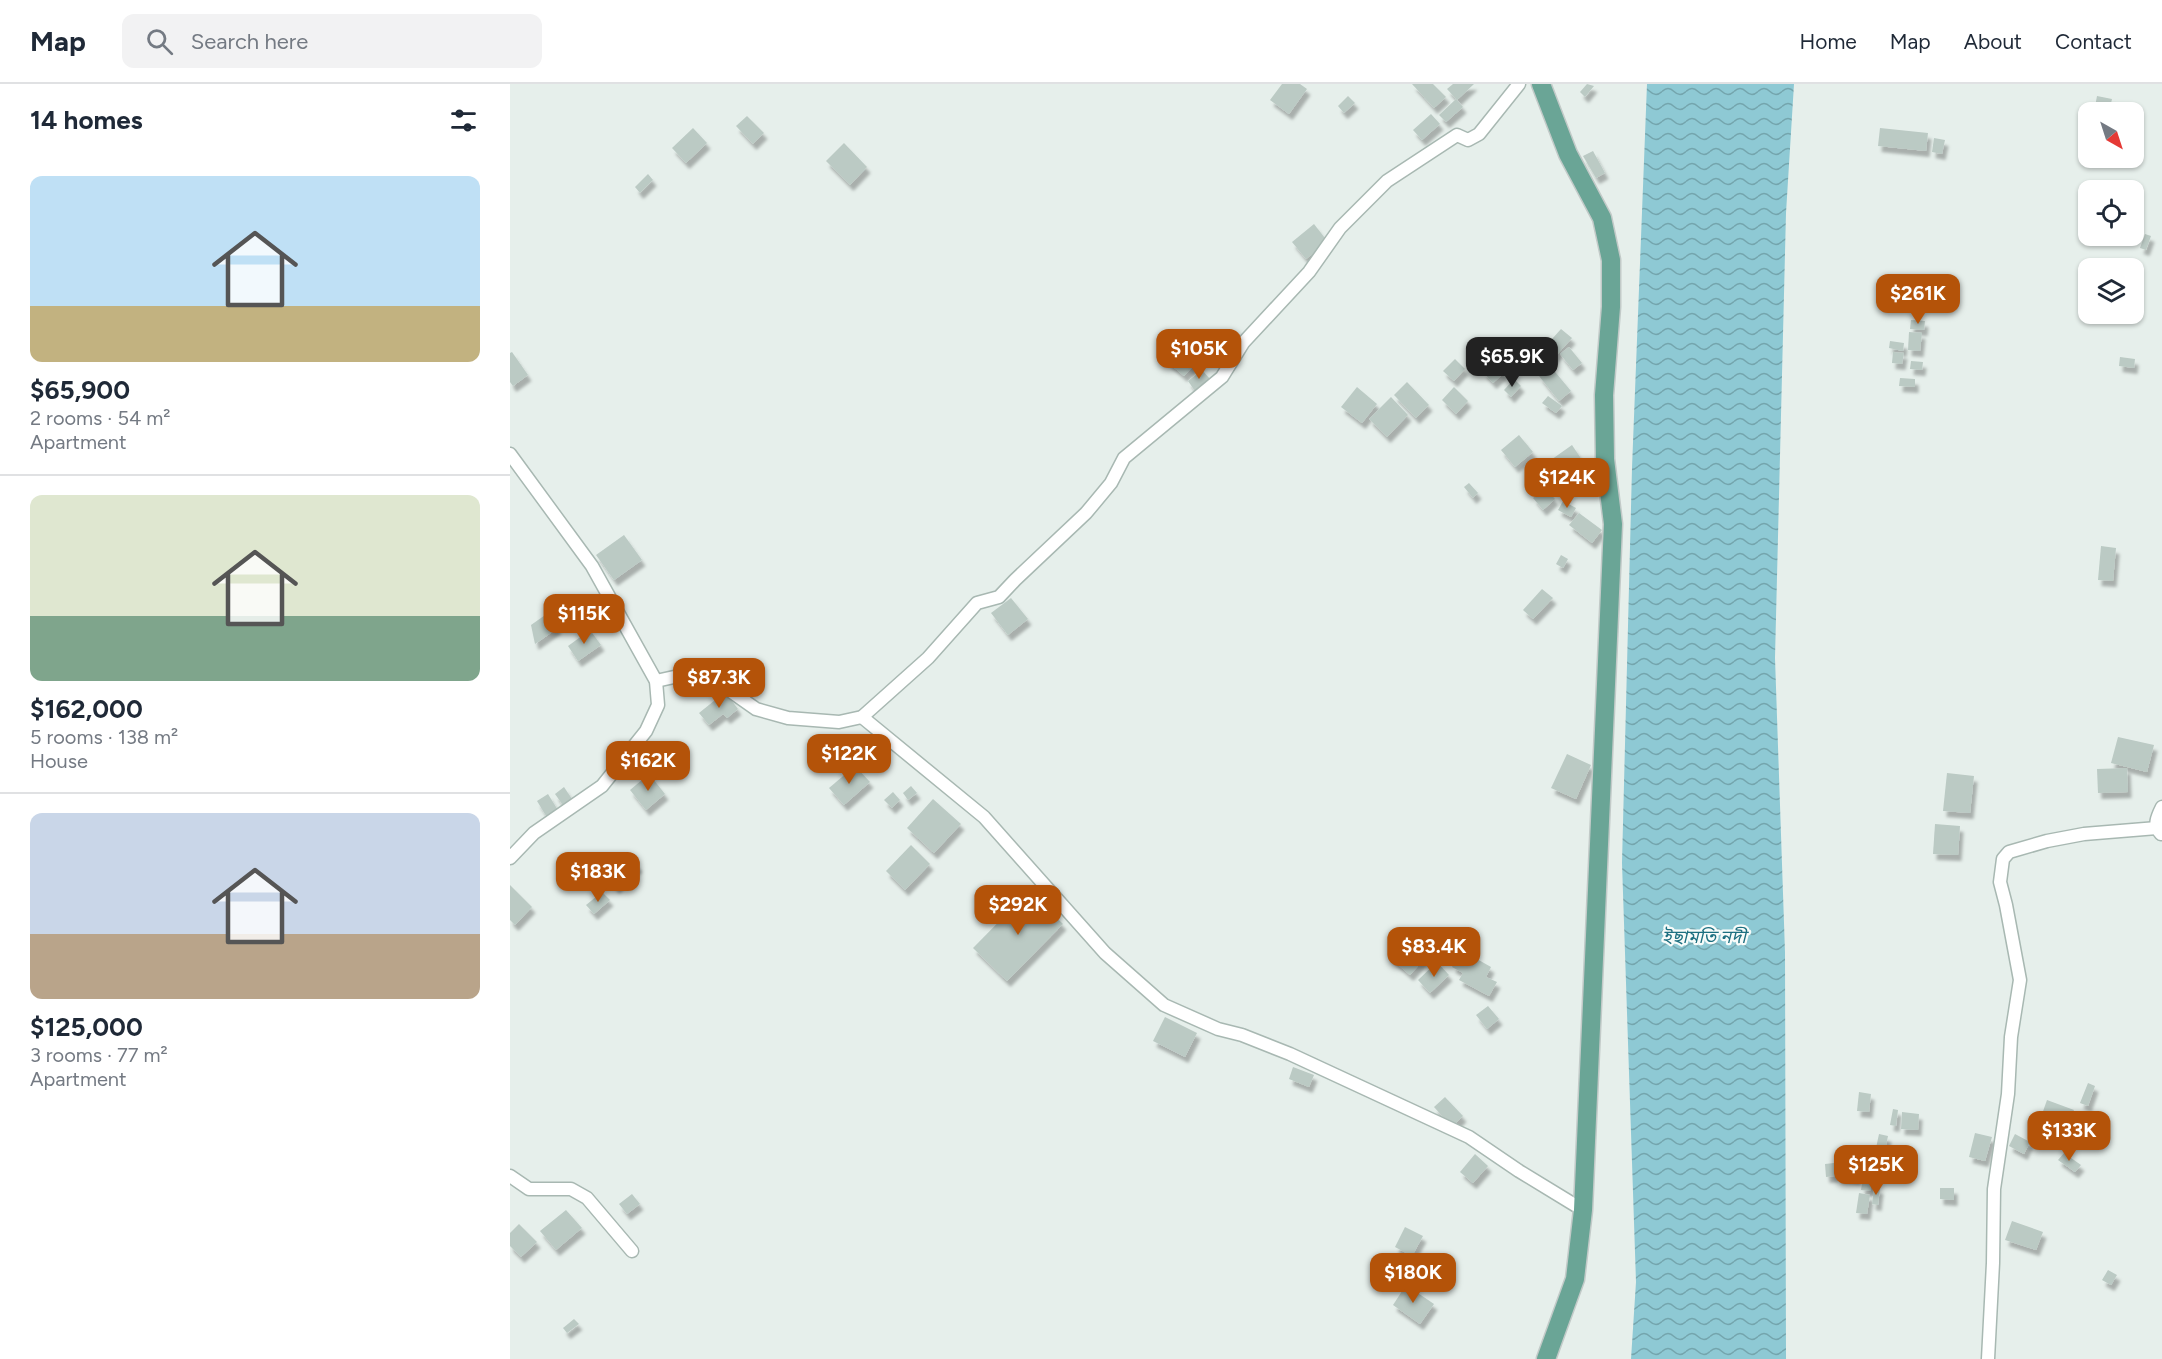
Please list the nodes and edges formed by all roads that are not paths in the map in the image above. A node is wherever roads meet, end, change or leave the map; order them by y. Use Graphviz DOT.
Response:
graph roads {
  1 [pos="1519,84"];
  2 [pos="1541,84"];
  3 [pos="510,454"];
  4 [pos="656,681"];
  5 [pos="862,717"];
  6 [pos="2162,807"];
  7 [pos="2159,831"];
  8 [pos="510,858"];
  9 [pos="510,1176"];
  10 [pos="1583,1210"];
  11 [pos="632,1251"];
  12 [pos="1546,1359"];
  13 [pos="1988,1359"];
  1 -- 5 [label="street"];
  2 -- 10 [label="main road"];
  3 -- 4 [label="street"];
  4 -- 5 [label="street"];
  4 -- 8 [label="street"];
  5 -- 10 [label="street"];
  6 -- 7 [label="street"];
  7 -- 13 [label="street"];
  9 -- 11 [label="street"];
  10 -- 12 [label="main road"];
}
